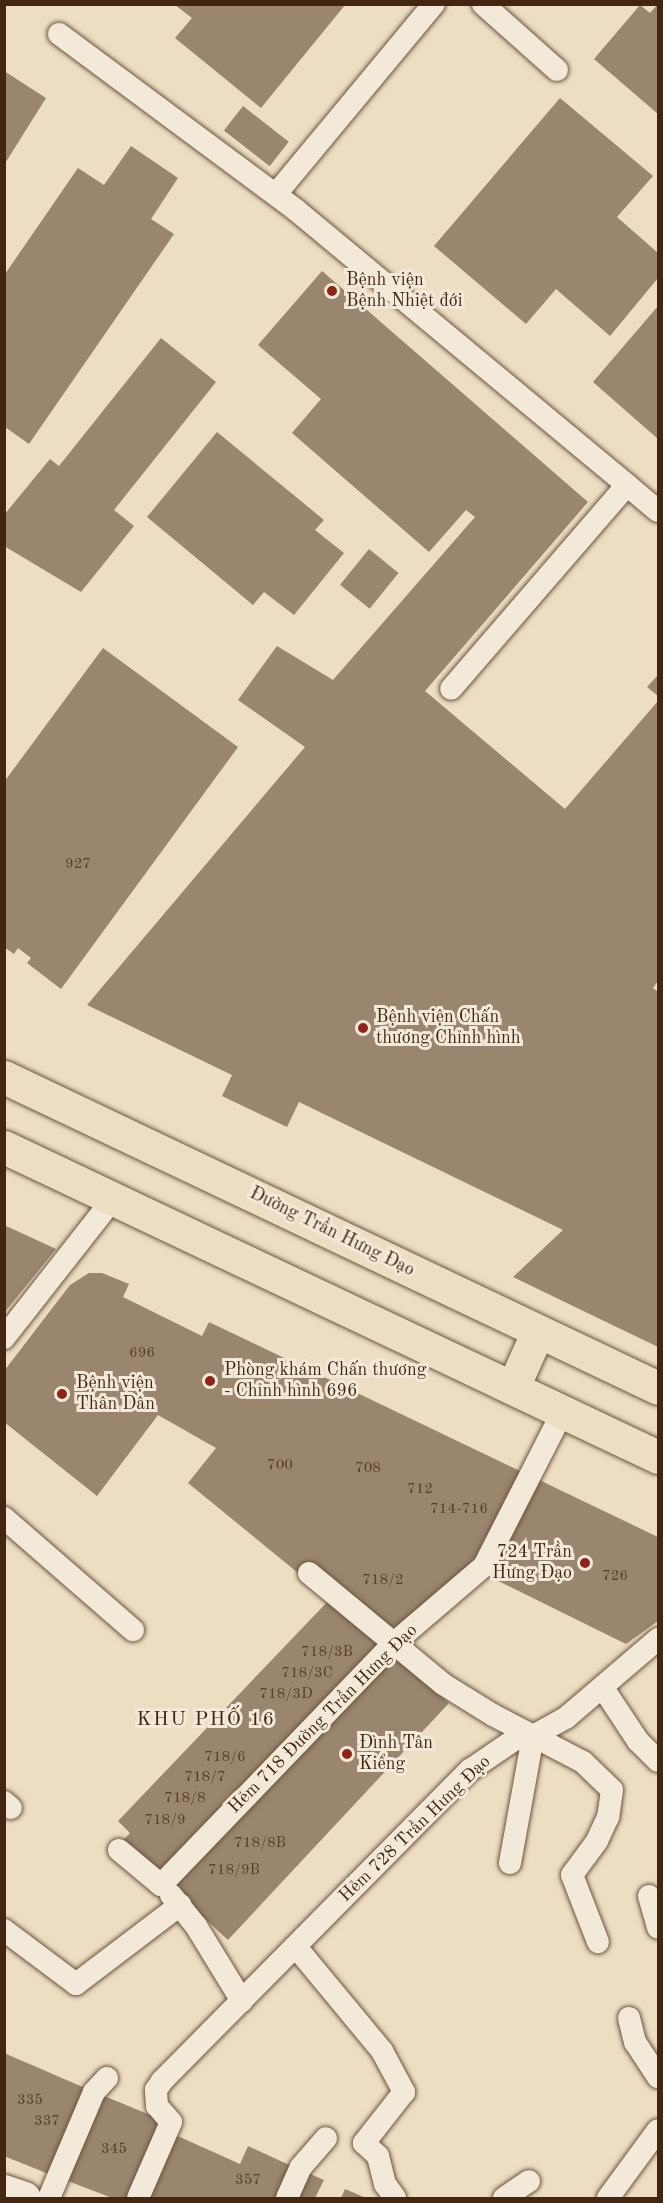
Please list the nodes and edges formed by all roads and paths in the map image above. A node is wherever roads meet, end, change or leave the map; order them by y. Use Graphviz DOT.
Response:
graph roads {
  1 [pos="434,4"];
  2 [pos="483,4"];
  3 [pos="59,34"];
  4 [pos="557,69"];
  5 [pos="276,194"];
  6 [pos="627,485"];
  7 [pos="658,511"];
  8 [pos="451,689"];
  9 [pos="4,1077"];
  10 [pos="4,1147"];
  11 [pos="113,1199"];
  12 [pos="538,1331"];
  13 [pos="4,1338"];
  14 [pos="513,1388"];
  15 [pos="658,1388"];
  16 [pos="563,1411"];
  17 [pos="658,1457"];
  18 [pos="4,1518"];
  19 [pos="309,1573"];
  20 [pos="133,1629"];
  21 [pos="658,1639"];
  22 [pos="393,1644"];
  23 [pos="603,1688"];
  24 [pos="533,1736"];
  25 [pos="658,1761"];
  26 [pos="119,1850"];
  27 [pos="510,1863"];
  28 [pos="161,1885"];
  29 [pos="649,1896"];
  30 [pos="180,1905"];
  31 [pos="658,1928"];
  32 [pos="4,1930"];
  33 [pos="598,1942"];
  34 [pos="296,1947"];
  35 [pos="242,2001"];
  36 [pos="629,2018"];
  37 [pos="658,2077"];
  38 [pos="107,2078"];
  39 [pos="658,2130"];
  40 [pos="326,2138"];
  41 [pos="529,2181"];
  42 [pos="4,2191"];
  43 [pos="390,2196"];
  44 [pos="24,2199"];
  45 [pos="49,2199"];
  46 [pos="138,2199"];
  47 [pos="287,2199"];
  48 [pos="504,2199"];
  49 [pos="608,2199"];
  1 -- 5 [label="lane"];
  2 -- 4 [label="lane"];
  3 -- 5 [label="lane"];
  5 -- 6 [label="lane"];
  6 -- 7 [label="lane"];
  6 -- 8 [label="lane"];
  9 -- 12 [label="main road, Đường Trần Hưng Đạo"];
  10 -- 11 [label="main road"];
  11 -- 13 [label="lane"];
  11 -- 14 [label="main road"];
  12 -- 14 [label="main road"];
  12 -- 15 [label="main road, Đường Trần Hưng Đạo"];
  14 -- 16 [label="main road"];
  16 -- 17 [label="main road"];
  16 -- 22 [label="lane, Hẻm 718 Đường Trần Hưng Đạo"];
  18 -- 20 [label="lane"];
  19 -- 22 [label="lane"];
  21 -- 23 [label="lane, Hẻm 728 Trần Hưng Đạo"];
  22 -- 24 [label="lane"];
  22 -- 28 [label="lane, Hẻm 718 Đường Trần Hưng Đạo"];
  23 -- 24 [label="lane, Hẻm 728 Trần Hưng Đạo"];
  23 -- 25 [label="lane"];
  24 -- 27 [label="lane"];
  24 -- 33 [label="lane"];
  24 -- 34 [label="lane, Hẻm 728 Trần Hưng Đạo"];
  26 -- 28 [label="lane"];
  28 -- 30 [label="lane"];
  29 -- 31 [label="lane"];
  30 -- 32 [label="lane"];
  30 -- 35 [label="lane"];
  34 -- 35 [label="lane, Hẻm 728 Trần Hưng Đạo"];
  34 -- 43 [label="lane"];
  35 -- 46 [label="lane, Hẻm 728 Trần Hưng Đạo"];
  36 -- 37 [label="lane"];
  38 -- 45 [label="lane"];
  39 -- 49 [label="lane"];
  40 -- 47 [label="lane"];
  41 -- 48 [label="lane"];
  42 -- 44 [label="street"];
}
